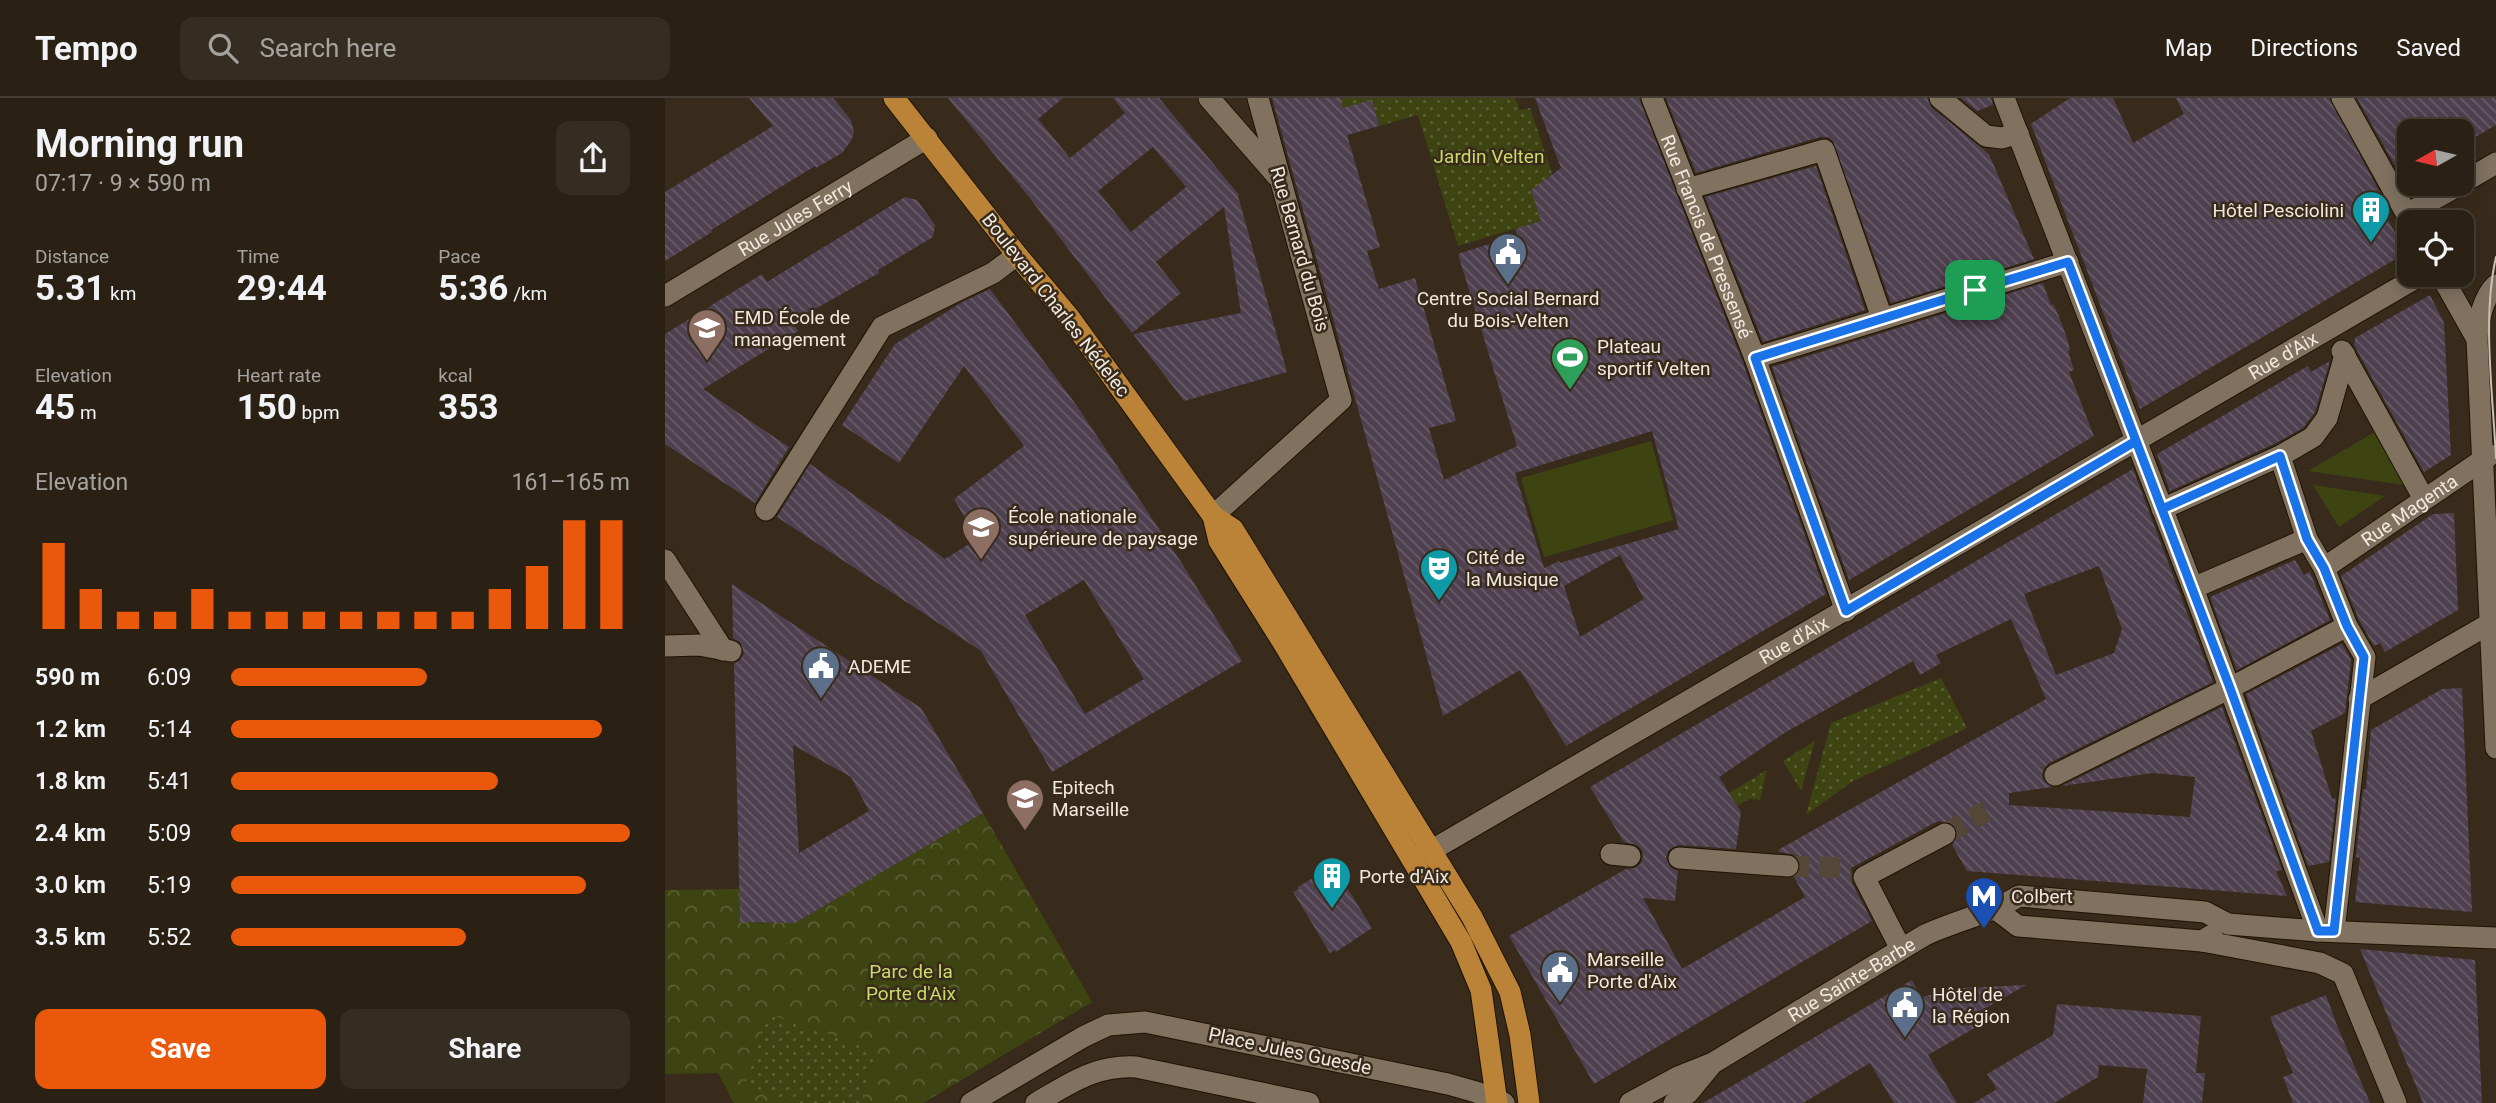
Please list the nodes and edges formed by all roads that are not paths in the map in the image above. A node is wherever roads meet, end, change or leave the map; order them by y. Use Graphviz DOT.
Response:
graph roads {
  1 [pos="894,98"];
  2 [pos="1209,98"];
  3 [pos="1258,98"];
  4 [pos="1652,98"];
  5 [pos="1940,98"];
  6 [pos="2004,98"];
  7 [pos="2342,98"];
  8 [pos="2018,133"];
  9 [pos="927,138"];
  10 [pos="2496,163"];
  11 [pos="2475,175"];
  12 [pos="1281,180"];
  13 [pos="1687,189"];
  14 [pos="2442,196"];
  15 [pos="2405,210"];
  16 [pos="2421,210"];
  17 [pos="1017,255"];
  18 [pos="2068,262"];
  19 [pos="2496,285"];
  20 [pos="2400,287"];
  21 [pos="2448,287"];
  22 [pos="665,296"];
  23 [pos="1882,318"];
  24 [pos="2329,327"];
  25 [pos="2477,339"];
  26 [pos="2345,355"];
  27 [pos="1755,358"];
  28 [pos="2136,441"];
  29 [pos="2280,456"];
  30 [pos="2489,456"];
  31 [pos="2424,499"];
  32 [pos="2162,509"];
  33 [pos="766,510"];
  34 [pos="1213,516"];
  35 [pos="2307,539"];
  36 [pos="665,560"];
  37 [pos="2324,568"];
  38 [pos="2193,588"];
  39 [pos="1846,611"];
  40 [pos="2493,623"];
  41 [pos="2347,626"];
  42 [pos="1289,636"];
  43 [pos="665,646"];
  44 [pos="2230,688"];
  45 [pos="2359,699"];
  46 [pos="2496,748"];
  47 [pos="2055,775"];
  48 [pos="1945,834"];
  49 [pos="1432,850"];
  50 [pos="1679,858"];
  51 [pos="1413,862"];
  52 [pos="1788,866"];
  53 [pos="1997,910"];
  54 [pos="2228,924"];
  55 [pos="2326,931"];
  56 [pos="2496,938"];
  57 [pos="2202,941"];
  58 [pos="1901,949"];
  59 [pos="1713,1063"];
  60 [pos="1499,1102"];
  61 [pos="971,1103"];
  62 [pos="1036,1103"];
  63 [pos="1309,1103"];
  64 [pos="1529,1103"];
  65 [pos="1630,1103"];
  66 [pos="1674,1103"];
  67 [pos="2396,1103"];
  1 -- 9 [label="main road, Boulevard Charles Nédelec"];
  2 -- 12 [label="street"];
  3 -- 12 [label="street, Rue Bernard du Bois"];
  4 -- 13 [label="street, Rue Francis de Pressensé"];
  5 -- 8 [label="street"];
  6 -- 8 [label="street"];
  7 -- 15 [label="street"];
  8 -- 18 [label="street"];
  9 -- 17 [label="main road, Boulevard Charles Nédelec"];
  9 -- 22 [label="street, Rue Jules Ferry"];
  10 -- 11 [label="street"];
  12 -- 34 [label="street, Rue Bernard du Bois"];
  13 -- 23 [label="street"];
  13 -- 27 [label="street, Rue Francis de Pressensé"];
  14 -- 16 [label="street"];
  17 -- 33 [label="street"];
  17 -- 34 [label="main road, Boulevard Charles Nédelec"];
  18 -- 23 [label="street"];
  18 -- 28 [label="street"];
  19 -- 25 [label="street"];
  20 -- 24 [label="street, Rue d'Aix"];
  21 -- 25 [label="street"];
  23 -- 27 [label="street"];
  24 -- 26 [label="street"];
  24 -- 28 [label="street, Rue d'Aix"];
  25 -- 30 [label="street"];
  26 -- 29 [label="street"];
  26 -- 31 [label="street"];
  27 -- 39 [label="street, Rue Francis de Pressensé"];
  28 -- 32 [label="street"];
  28 -- 39 [label="street, Rue d'Aix"];
  29 -- 32 [label="street"];
  29 -- 35 [label="street"];
  30 -- 31 [label="street, Rue Magenta"];
  30 -- 40 [label="street"];
  31 -- 37 [label="street, Rue Magenta"];
  32 -- 38 [label="street"];
  34 -- 42 [label="main road, Boulevard Charles Nédelec"];
  35 -- 37 [label="street"];
  35 -- 38 [label="street"];
  36 -- 43 [label="street"];
  37 -- 41 [label="street"];
  38 -- 44 [label="street"];
  39 -- 49 [label="street, Rue d'Aix"];
  40 -- 45 [label="street"];
  40 -- 46 [label="street"];
  41 -- 44 [label="street"];
  41 -- 45 [label="street"];
  42 -- 49 [label="main road"];
  42 -- 51 [label="main road, Place Jules Guesde"];
  44 -- 47 [label="street"];
  44 -- 55 [label="street"];
  45 -- 55 [label="street"];
  48 -- 58 [label="street"];
  49 -- 51 [label="street"];
  49 -- 64 [label="main road"];
  50 -- 52 [label="street"];
  51 -- 60 [label="main road, Place Jules Guesde"];
  53 -- 54 [label="street, Rue Sainte-Barbe"];
  53 -- 57 [label="street"];
  53 -- 58 [label="street, Rue Sainte-Barbe"];
  54 -- 55 [label="street, Rue Sainte-Barbe"];
  54 -- 57 [label="street"];
  55 -- 56 [label="street, Rue Sainte-Barbe"];
  57 -- 67 [label="street"];
  58 -- 59 [label="street, Rue Sainte-Barbe"];
  59 -- 65 [label="street, Rue Sainte-Barbe"];
  59 -- 66 [label="street, Rue Sainte-Barbe"];
  60 -- 61 [label="street, Place Jules Guesde"];
  62 -- 63 [label="street"];
}
